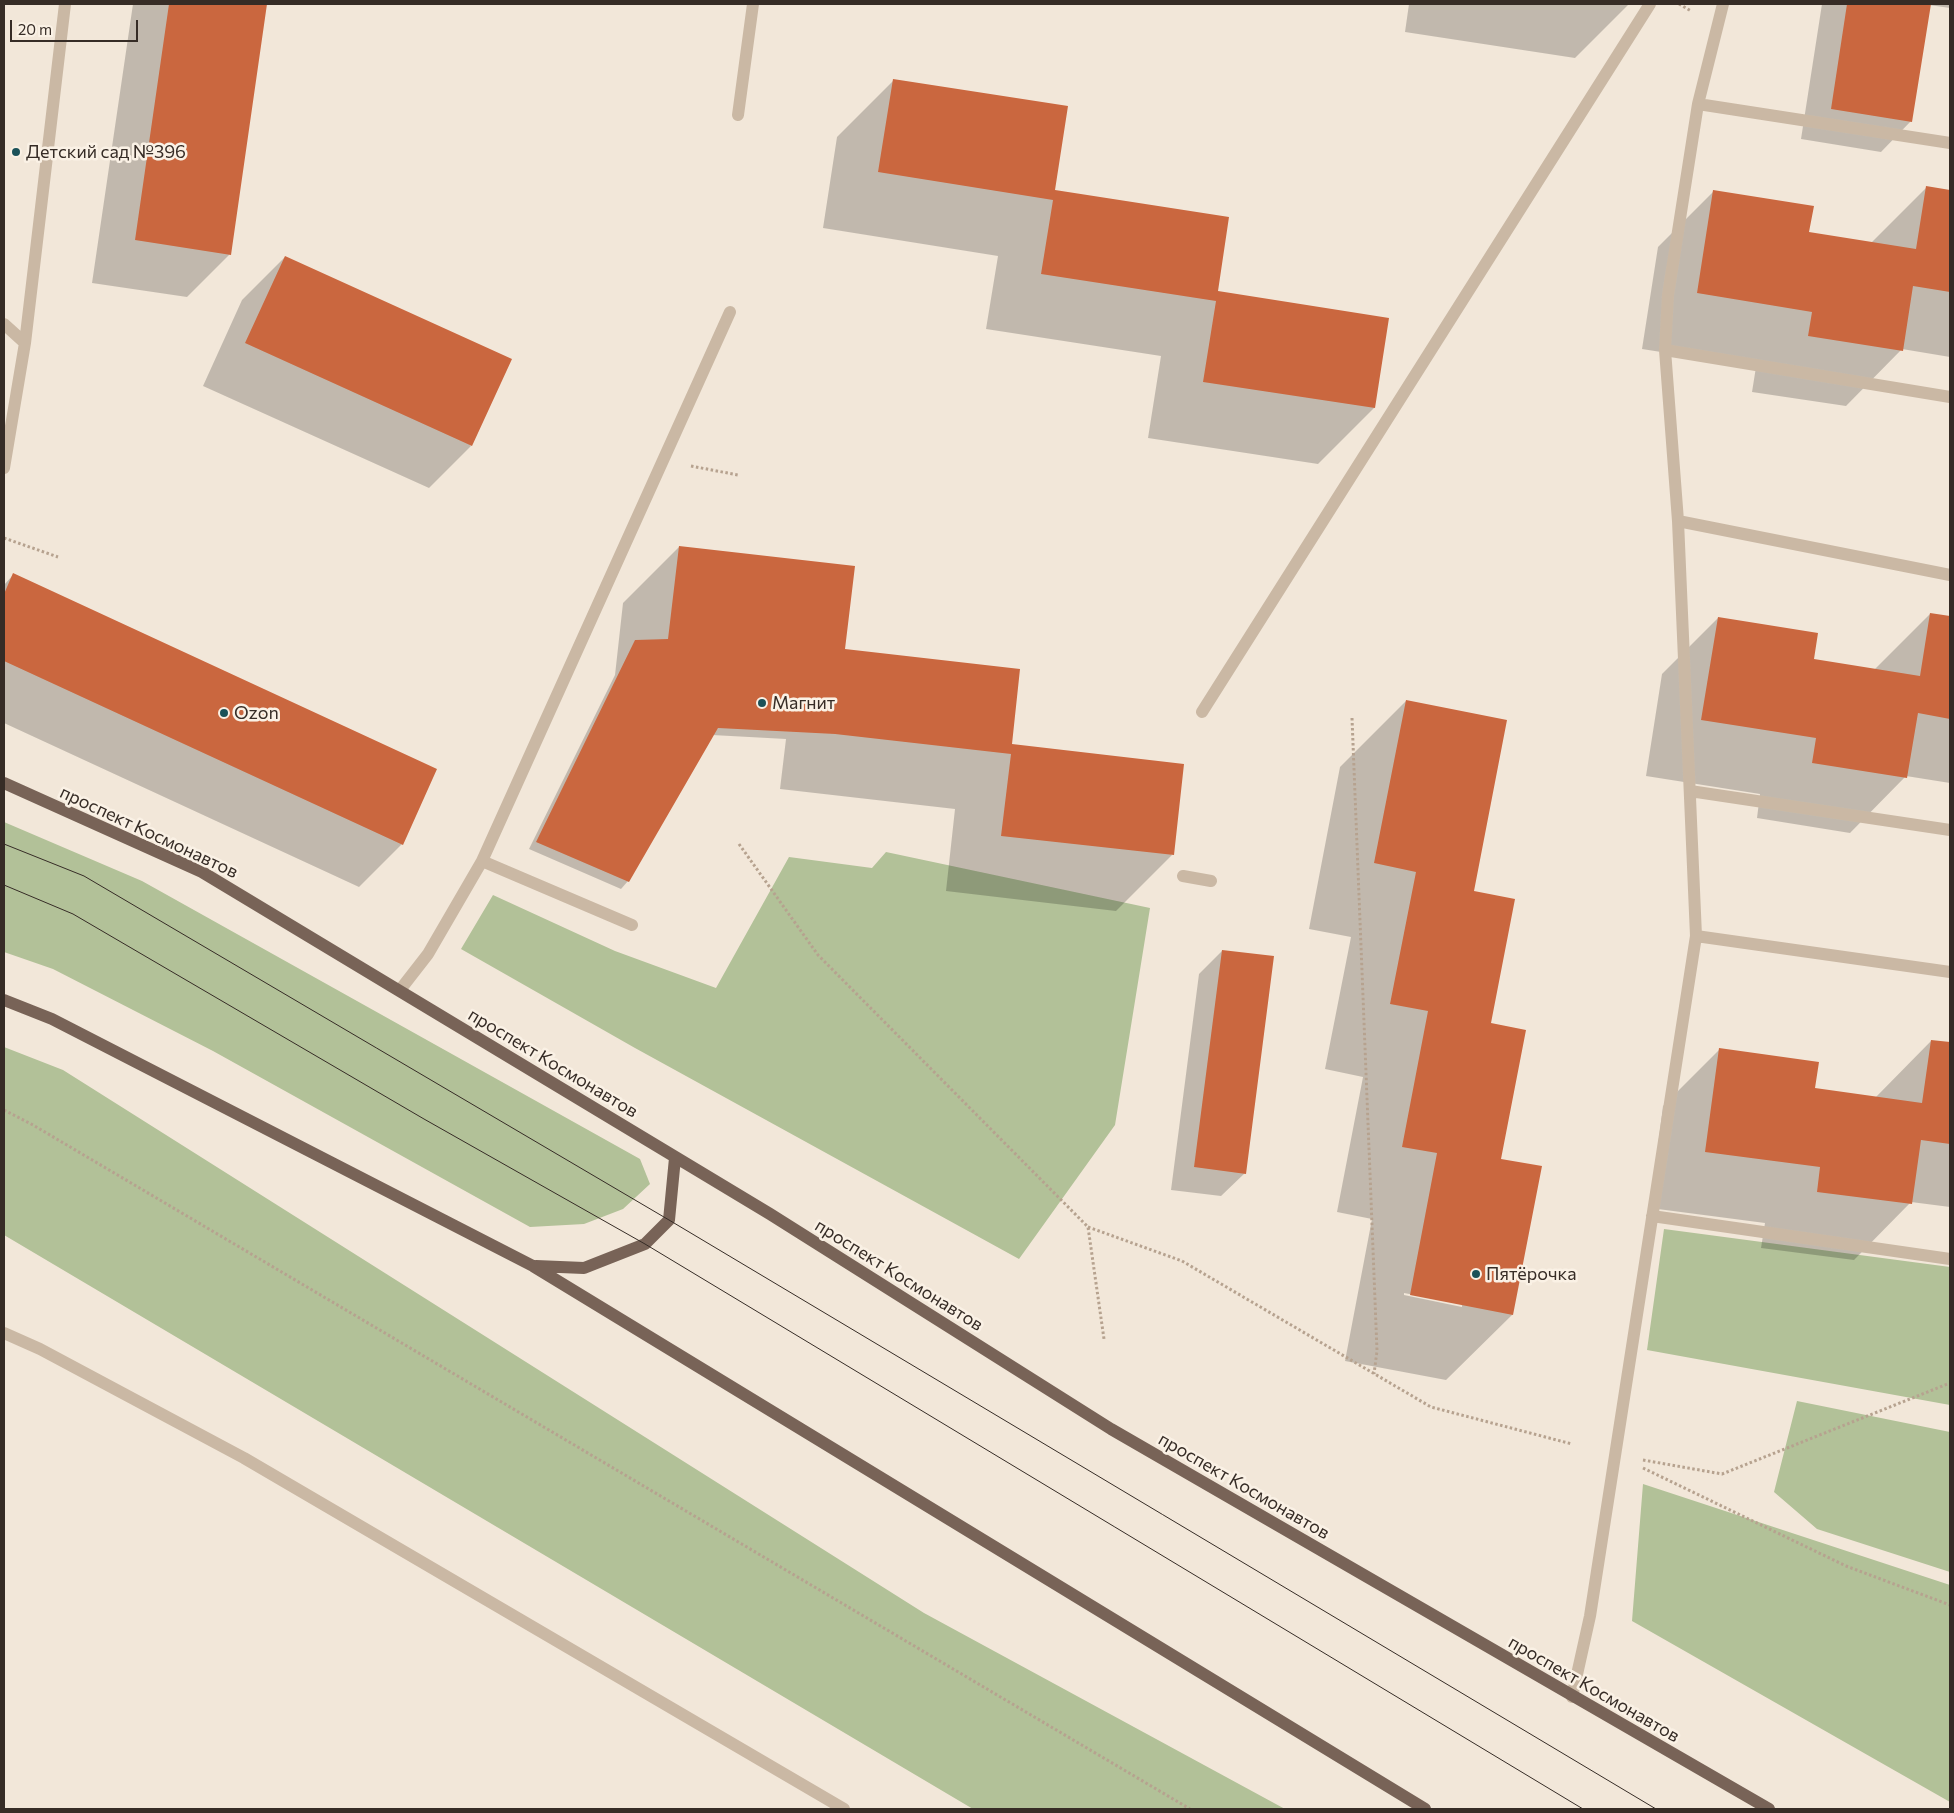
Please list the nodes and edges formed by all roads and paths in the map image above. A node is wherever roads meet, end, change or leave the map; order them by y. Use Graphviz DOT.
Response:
graph roads {
  1 [pos="64,4"];
  2 [pos="753,4"];
  3 [pos="1650,4"];
  4 [pos="1723,4"];
  5 [pos="1698,104"];
  6 [pos="738,115"];
  7 [pos="1950,143"];
  8 [pos="730,312"];
  9 [pos="4,324"];
  10 [pos="25,343"];
  11 [pos="1665,350"];
  12 [pos="1950,397"];
  13 [pos="664,460"];
  14 [pos="4,468"];
  15 [pos="738,475"];
  16 [pos="1678,521"];
  17 [pos="4,538"];
  18 [pos="58,557"];
  19 [pos="1950,576"];
  20 [pos="1202,712"];
  21 [pos="1352,718"];
  22 [pos="4,783"];
  23 [pos="1690,791"];
  24 [pos="1950,830"];
  25 [pos="739,844"];
  26 [pos="482,861"];
  27 [pos="1183,876"];
  28 [pos="1211,881"];
  29 [pos="632,925"];
  30 [pos="1696,936"];
  31 [pos="1950,972"];
  32 [pos="400,990"];
  33 [pos="4,1000"];
  34 [pos="4,1110"];
  35 [pos="675,1158"];
  36 [pos="1652,1216"];
  37 [pos="1088,1226"];
  38 [pos="1950,1259"];
  39 [pos="533,1266"];
  40 [pos="4,1333"];
  41 [pos="1104,1339"];
  42 [pos="1374,1374"];
  43 [pos="1950,1383"];
  44 [pos="1572,1444"];
  45 [pos="1615,1455"];
  46 [pos="1950,1605"];
  47 [pos="1572,1697"];
  48 [pos="844,1809"];
  49 [pos="1190,1809"];
  50 [pos="1425,1809"];
  51 [pos="1769,1809"];
  1 -- 10 [label="lane"];
  2 -- 6 [label="lane"];
  3 -- 20 [label="lane"];
  4 -- 5 [label="lane"];
  5 -- 7 [label="lane"];
  5 -- 11 [label="lane"];
  8 -- 13 [label="lane"];
  9 -- 10 [label="lane"];
  10 -- 14 [label="lane"];
  11 -- 12 [label="lane"];
  11 -- 16 [label="lane"];
  13 -- 15 [label="path"];
  13 -- 26 [label="lane"];
  16 -- 19 [label="lane"];
  16 -- 23 [label="lane"];
  17 -- 18 [label="path"];
  21 -- 42 [label="path"];
  22 -- 32 [label="main road, проспект Космонавтов"];
  23 -- 24 [label="lane"];
  23 -- 30 [label="lane"];
  25 -- 37 [label="path"];
  26 -- 29 [label="lane"];
  26 -- 32 [label="lane"];
  27 -- 28 [label="lane"];
  30 -- 31 [label="lane"];
  30 -- 36 [label="lane"];
  32 -- 35 [label="main road, проспект Космонавтов"];
  33 -- 39 [label="main road"];
  34 -- 49 [label="path"];
  35 -- 39 [label="main road"];
  35 -- 47 [label="main road, проспект Космонавтов"];
  36 -- 38 [label="lane"];
  36 -- 45 [label="lane"];
  37 -- 41 [label="path"];
  37 -- 42 [label="path"];
  39 -- 50 [label="main road"];
  40 -- 48 [label="lane"];
  42 -- 44 [label="path"];
  43 -- 45 [label="path"];
  45 -- 46 [label="path"];
  45 -- 47 [label="lane"];
  47 -- 51 [label="main road, проспект Космонавтов"];
}
